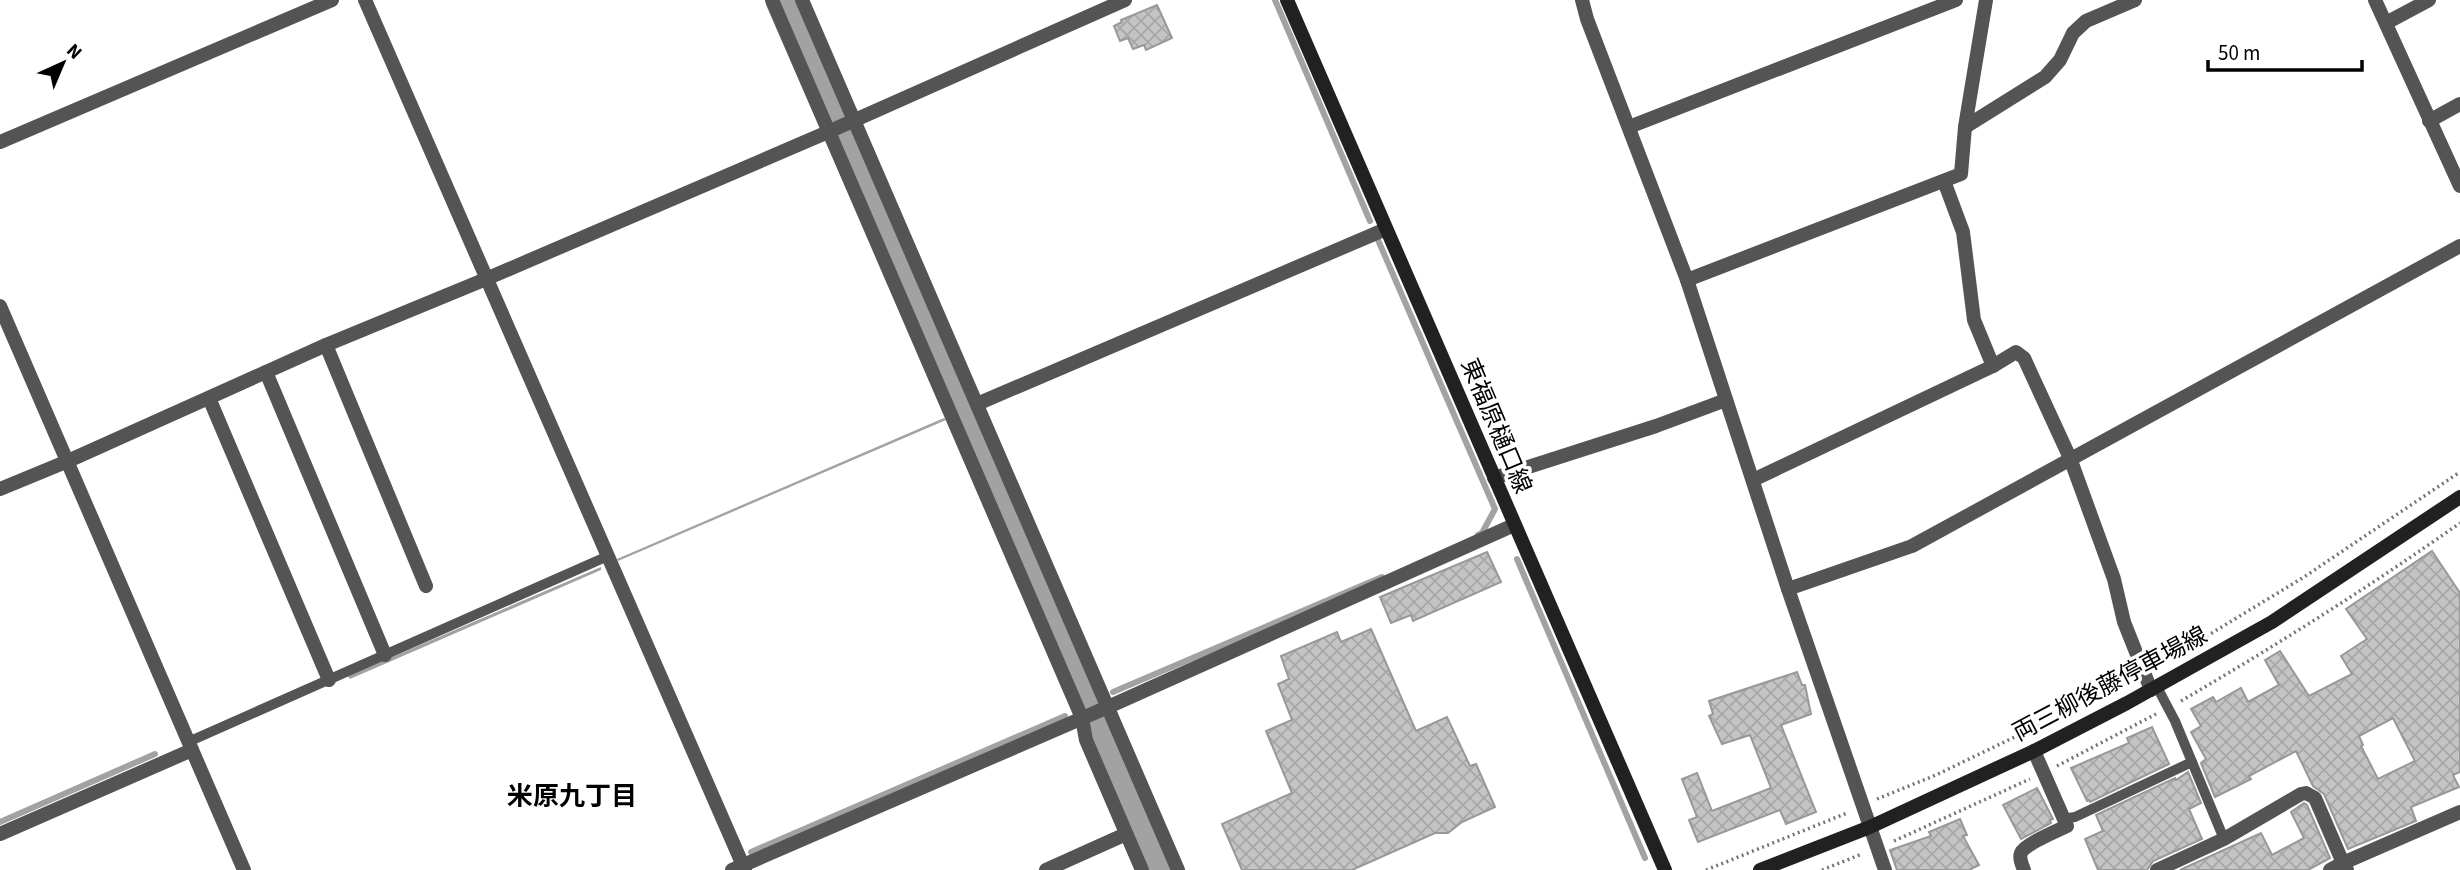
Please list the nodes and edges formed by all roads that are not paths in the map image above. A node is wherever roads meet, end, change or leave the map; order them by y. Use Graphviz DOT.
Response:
graph roads {
  1 [pos="332,0"];
  2 [pos="365,0"];
  3 [pos="772,0"];
  4 [pos="802,0"];
  5 [pos="1125,0"];
  6 [pos="1287,0"];
  7 [pos="1581,0"];
  8 [pos="1956,0"];
  9 [pos="1986,0"];
  10 [pos="2135,0"];
  11 [pos="2375,0"];
  12 [pos="2429,0"];
  13 [pos="2386,23"];
  14 [pos="2460,104"];
  15 [pos="853,120"];
  16 [pos="2429,121"];
  17 [pos="1629,127"];
  18 [pos="1965,127"];
  19 [pos="829,131"];
  20 [pos="0,142"];
  21 [pos="1944,180"];
  22 [pos="2460,187"];
  23 [pos="1386,229"];
  24 [pos="2460,246"];
  25 [pos="486,279"];
  26 [pos="1686,280"];
  27 [pos="0,306"];
  28 [pos="326,345"];
  29 [pos="1993,366"];
  30 [pos="266,372"];
  31 [pos="209,398"];
  32 [pos="1726,400"];
  33 [pos="977,404"];
  34 [pos="2070,458"];
  35 [pos="68,461"];
  36 [pos="1494,478"];
  37 [pos="1753,480"];
  38 [pos="0,489"];
  39 [pos="2460,497"];
  40 [pos="1514,525"];
  41 [pos="608,556"];
  42 [pos="426,586"];
  43 [pos="1788,589"];
  44 [pos="385,655"];
  45 [pos="329,680"];
  46 [pos="2154,689"];
  47 [pos="1108,707"];
  48 [pos="1082,718"];
  49 [pos="190,746"];
  50 [pos="2034,751"];
  51 [pos="2192,762"];
  52 [pos="2460,812"];
  53 [pos="2063,819"];
  54 [pos="1870,827"];
  55 [pos="0,834"];
  56 [pos="1126,834"];
  57 [pos="2224,839"];
  58 [pos="2345,867"];
  59 [pos="740,868"];
  60 [pos="244,870"];
  61 [pos="1046,870"];
  62 [pos="1142,870"];
  63 [pos="1178,870"];
  64 [pos="1665,870"];
  65 [pos="1759,870"];
  66 [pos="1885,870"];
  67 [pos="2024,870"];
  68 [pos="2157,870"];
  69 [pos="2330,870"];
  1 -- 20 [label="street"];
  2 -- 25 [label="street"];
  3 -- 19 [label="street"];
  4 -- 15 [label="street"];
  5 -- 15 [label="street"];
  6 -- 23 [label="main road, 東福原樋口線"];
  7 -- 17 [label="street"];
  8 -- 17 [label="street"];
  9 -- 18 [label="street"];
  10 -- 18 [label="street"];
  11 -- 13 [label="street"];
  12 -- 13 [label="street"];
  13 -- 16 [label="street"];
  14 -- 16 [label="street"];
  15 -- 19 [label="street"];
  15 -- 33 [label="street"];
  16 -- 22 [label="street"];
  17 -- 26 [label="street"];
  18 -- 21 [label="street"];
  19 -- 25 [label="street"];
  19 -- 48 [label="street"];
  21 -- 26 [label="street"];
  21 -- 29 [label="street"];
  23 -- 33 [label="street"];
  23 -- 36 [label="main road, 東福原樋口線"];
  24 -- 34 [label="street"];
  25 -- 28 [label="street"];
  25 -- 41 [label="street"];
  26 -- 32 [label="street"];
  27 -- 35 [label="street"];
  28 -- 30 [label="street"];
  28 -- 42 [label="street"];
  29 -- 34 [label="street"];
  29 -- 37 [label="street"];
  30 -- 31 [label="street"];
  30 -- 44 [label="street"];
  31 -- 35 [label="street"];
  31 -- 45 [label="street"];
  32 -- 36 [label="street"];
  32 -- 37 [label="street"];
  33 -- 47 [label="street"];
  34 -- 43 [label="street"];
  34 -- 46 [label="street"];
  35 -- 38 [label="street"];
  35 -- 49 [label="street"];
  36 -- 40 [label="main road, 東福原樋口線"];
  37 -- 43 [label="street"];
  39 -- 46 [label="main road, 両三柳後藤停車場線"];
  40 -- 47 [label="street"];
  40 -- 64 [label="main road, 東福原樋口線"];
  41 -- 44 [label="lane"];
  41 -- 59 [label="street"];
  43 -- 54 [label="street"];
  44 -- 45 [label="lane"];
  45 -- 49 [label="lane"];
  46 -- 50 [label="main road, 両三柳後藤停車場線"];
  46 -- 51 [label="lane"];
  47 -- 48 [label="street"];
  47 -- 63 [label="street"];
  48 -- 56 [label="street"];
  48 -- 59 [label="street"];
  49 -- 55 [label="street"];
  49 -- 60 [label="street"];
  50 -- 53 [label="street"];
  50 -- 54 [label="main road, 両三柳後藤停車場線"];
  51 -- 53 [label="lane"];
  51 -- 57 [label="lane"];
  52 -- 58 [label="street"];
  53 -- 67 [label="street"];
  54 -- 65 [label="main road, 両三柳後藤停車場線"];
  54 -- 66 [label="street"];
  56 -- 61 [label="street"];
  56 -- 62 [label="street"];
  57 -- 58 [label="street"];
  57 -- 68 [label="street"];
  58 -- 69 [label="street"];
}
